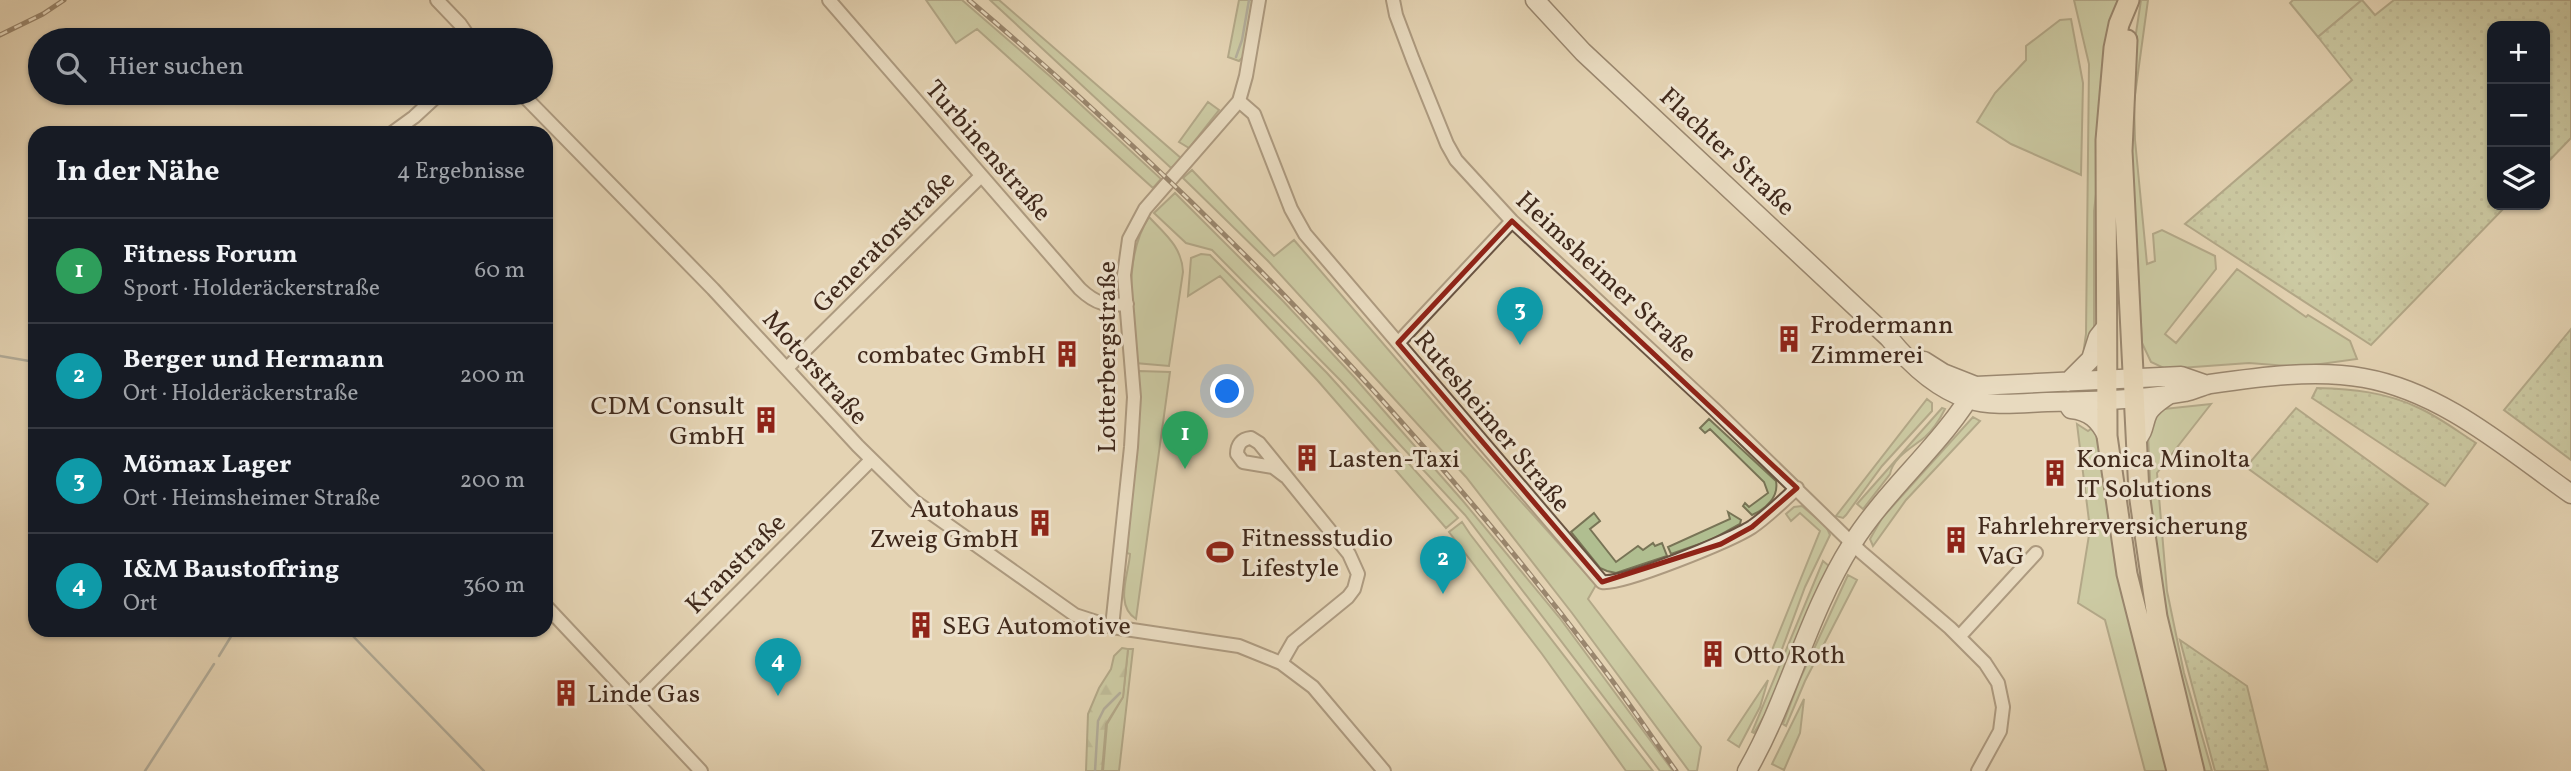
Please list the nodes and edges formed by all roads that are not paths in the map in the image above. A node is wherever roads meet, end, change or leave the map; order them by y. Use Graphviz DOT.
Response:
graph roads {
  1 [pos="437,0"];
  2 [pos="829,0"];
  3 [pos="1259,0"];
  4 [pos="1393,0"];
  5 [pos="1535,0"];
  6 [pos="2129,1"];
  7 [pos="463,28"];
  8 [pos="1239,101"];
  9 [pos="427,105"];
  10 [pos="533,105"];
  11 [pos="402,126"];
  12 [pos="981,176"];
  13 [pos="1512,221"];
  14 [pos="1127,303"];
  15 [pos="2106,327"];
  16 [pos="1398,343"];
  17 [pos="787,368"];
  18 [pos="2133,377"];
  19 [pos="2068,382"];
  20 [pos="2207,385"];
  21 [pos="2106,390"];
  22 [pos="1972,392"];
  23 [pos="2171,393"];
  24 [pos="2134,397"];
  25 [pos="2065,402"];
  26 [pos="2107,436"];
  27 [pos="2136,440"];
  28 [pos="871,460"];
  29 [pos="1285,476"];
  30 [pos="1797,488"];
  31 [pos="2571,494"];
  32 [pos="1853,543"];
  33 [pos="2036,553"];
  34 [pos="553,613"];
  35 [pos="1112,627"];
  36 [pos="1959,637"];
  37 [pos="1281,663"];
  38 [pos="633,699"];
  39 [pos="701,771"];
  40 [pos="1384,771"];
  41 [pos="1747,771"];
  42 [pos="1978,771"];
  43 [pos="2176,771"];
  44 [pos="2194,771"];
  1 -- 7 [label="street"];
  2 -- 12 [label="street, Turbinenstraße"];
  3 -- 8 [label="street, Lotterbergstraße"];
  4 -- 13 [label="street, Heimsheimer Straße"];
  5 -- 22 [label="main road, Flachter Straße"];
  6 -- 15 [label="main road"];
  6 -- 18 [label="main road"];
  8 -- 14 [label="street, Lotterbergstraße"];
  8 -- 16 [label="street, Rutesheimer Straße"];
  9 -- 11 [label="street"];
  10 -- 17 [label="street, Motorstraße"];
  12 -- 14 [label="street, Turbinenstraße"];
  12 -- 17 [label="street, Generatorstraße"];
  13 -- 16 [label="street"];
  13 -- 30 [label="street, Heimsheimer Straße"];
  14 -- 35 [label="street, Lotterbergstraße"];
  15 -- 19 [label="main road"];
  15 -- 21 [label="main road"];
  16 -- 30 [label="street, Rutesheimer Straße"];
  17 -- 28 [label="street, Motorstraße"];
  18 -- 20 [label="main road, Flachter Straße"];
  18 -- 21 [label="main road, Flachter Straße"];
  18 -- 24 [label="main road"];
  19 -- 21 [label="main road, Flachter Straße"];
  19 -- 22 [label="main road, Flachter Straße"];
  20 -- 23 [label="main road, Flachter Straße"];
  20 -- 31 [label="main road, Flachter Straße"];
  21 -- 24 [label="main road, Flachter Straße"];
  21 -- 25 [label="main road, Flachter Straße"];
  21 -- 26 [label="main road"];
  22 -- 25 [label="main road, Flachter Straße"];
  22 -- 32 [label="main road"];
  23 -- 24 [label="main road, Flachter Straße"];
  23 -- 27 [label="main road"];
  24 -- 27 [label="main road"];
  25 -- 26 [label="main road"];
  26 -- 43 [label="main road"];
  27 -- 44 [label="main road"];
  28 -- 35 [label="street, Motorstraße"];
  28 -- 38 [label="street, Kranstraße"];
  29 -- 37 [label="street"];
  30 -- 32 [label="street, Heimsheimer Straße"];
  32 -- 36 [label="street, Heimsheimer Straße"];
  32 -- 41 [label="main road"];
  33 -- 36 [label="street"];
  34 -- 38 [label="street"];
  35 -- 37 [label="street, Motorstraße"];
  36 -- 42 [label="street, Heimsheimer Straße"];
  37 -- 40 [label="street, Motorstraße"];
  38 -- 39 [label="street"];
}
